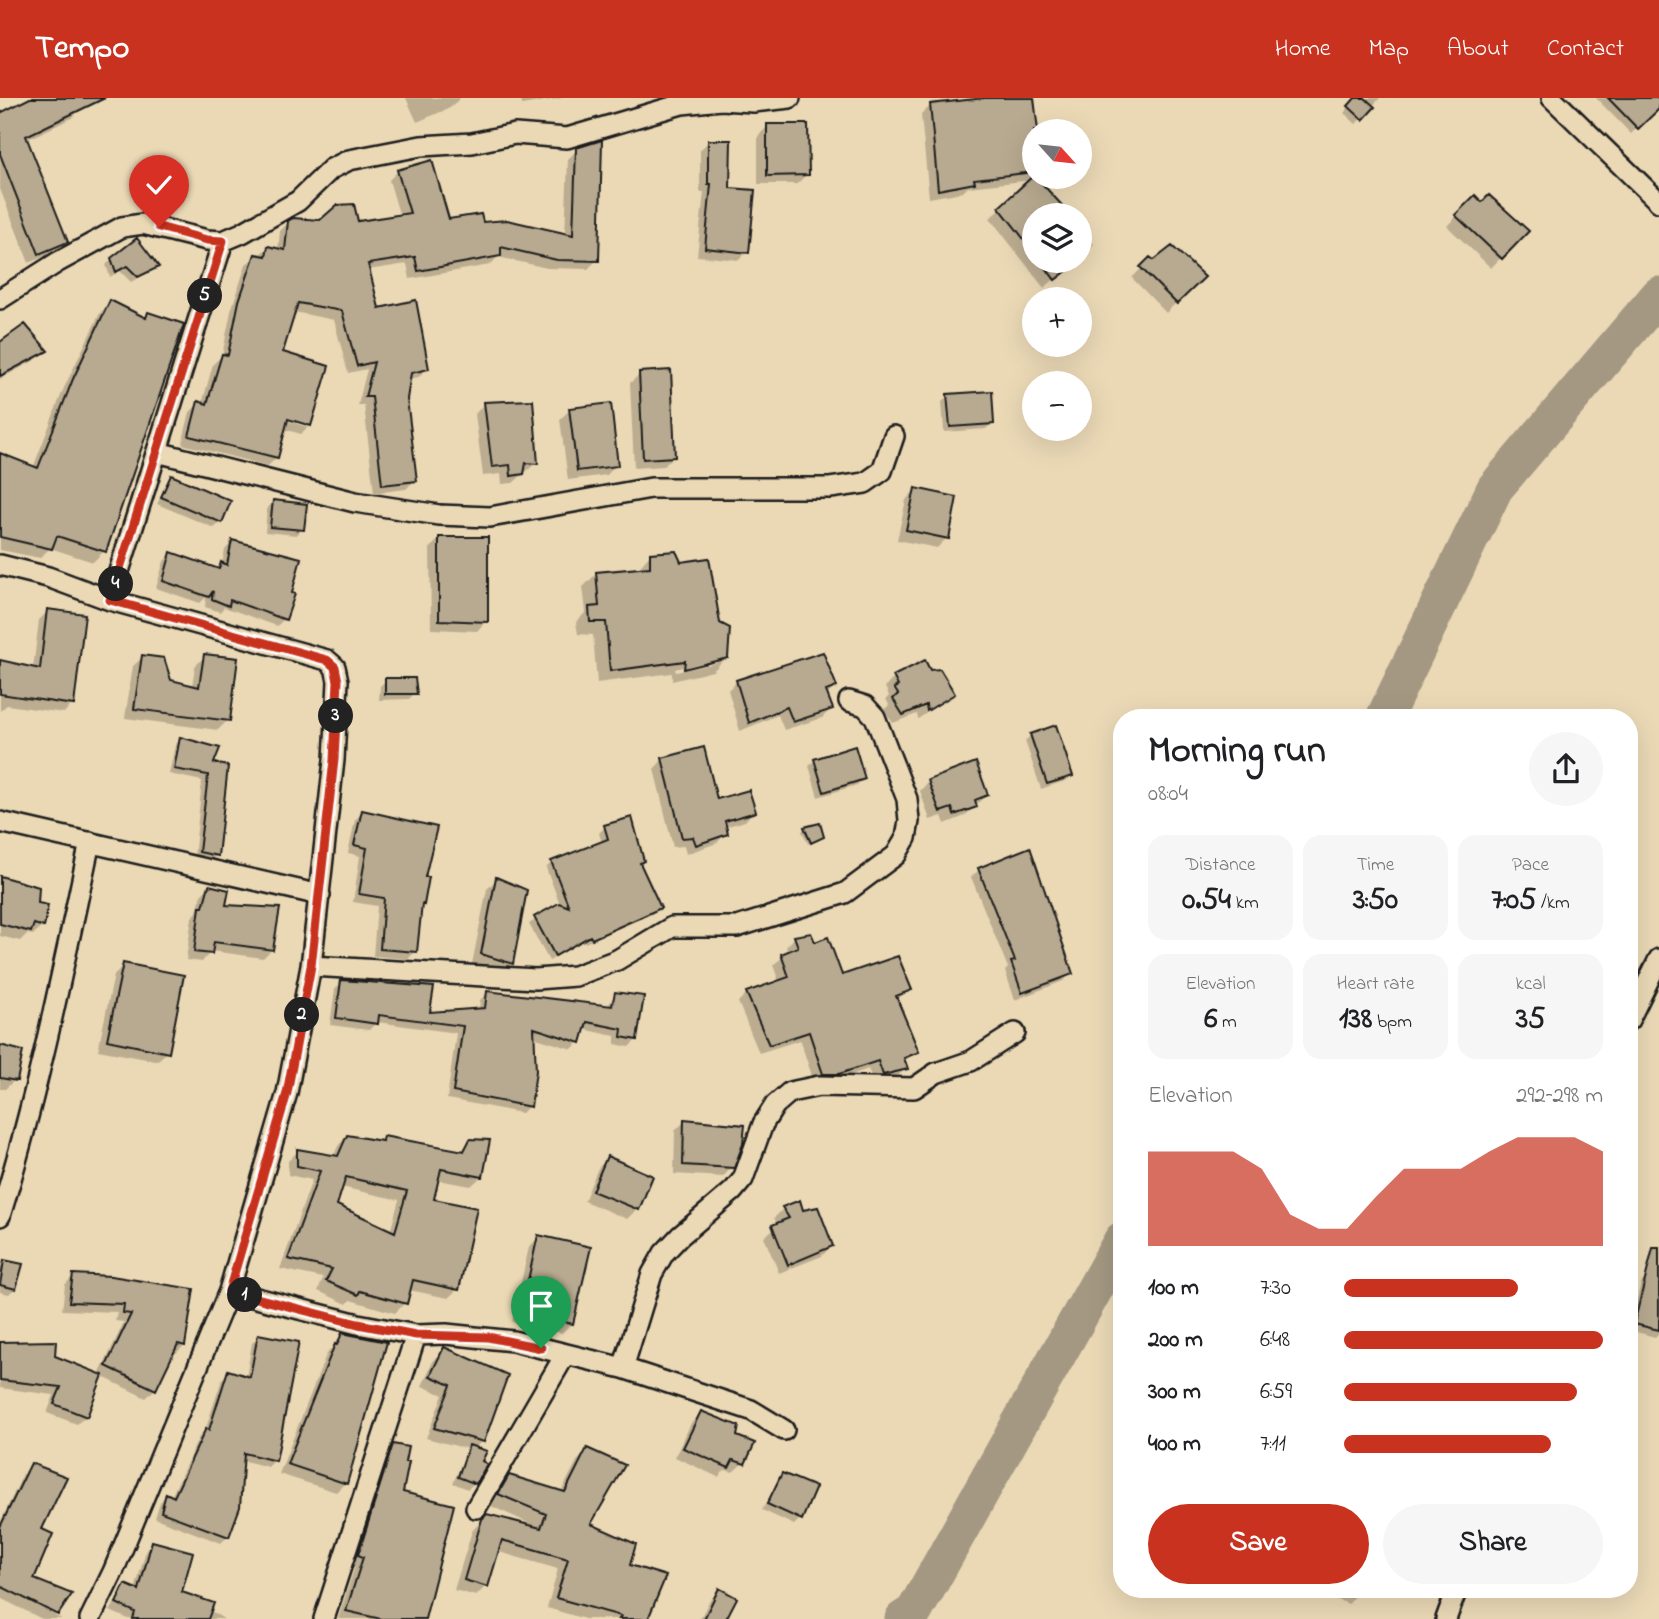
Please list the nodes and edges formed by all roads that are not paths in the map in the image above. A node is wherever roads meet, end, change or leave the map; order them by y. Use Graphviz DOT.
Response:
graph roads {
  1 [pos="790,98"];
  2 [pos="1552,98"];
  3 [pos="1659,202"];
  4 [pos="223,241"];
  5 [pos="0,299"];
  6 [pos="894,436"];
  7 [pos="158,452"];
  8 [pos="0,565"];
  9 [pos="110,600"];
  10 [pos="849,701"];
  11 [pos="0,822"];
  12 [pos="90,842"];
  13 [pos="320,895"];
  14 [pos="1659,959"];
  15 [pos="311,966"];
  16 [pos="1638,1002"];
  17 [pos="1015,1033"];
  18 [pos="0,1216"];
  19 [pos="229,1291"];
  20 [pos="416,1335"];
  21 [pos="565,1355"];
  22 [pos="623,1368"];
  23 [pos="784,1430"];
  24 [pos="476,1508"];
  25 [pos="1454,1598"];
  26 [pos="90,1619"];
  27 [pos="324,1619"];
  28 [pos="1446,1619"];
  1 -- 4 [label="street"];
  2 -- 3 [label="street"];
  4 -- 5 [label="street"];
  4 -- 7 [label="street"];
  6 -- 7 [label="street"];
  7 -- 9 [label="street"];
  8 -- 9 [label="street"];
  9 -- 13 [label="street"];
  10 -- 15 [label="street"];
  11 -- 12 [label="street"];
  12 -- 13 [label="street"];
  12 -- 18 [label="street"];
  13 -- 15 [label="street"];
  14 -- 16 [label="street"];
  15 -- 19 [label="street"];
  17 -- 22 [label="street"];
  19 -- 20 [label="street"];
  19 -- 26 [label="street"];
  20 -- 21 [label="street"];
  20 -- 27 [label="street"];
  21 -- 22 [label="street"];
  21 -- 24 [label="street"];
  22 -- 23 [label="street"];
  25 -- 28 [label="street"];
}
